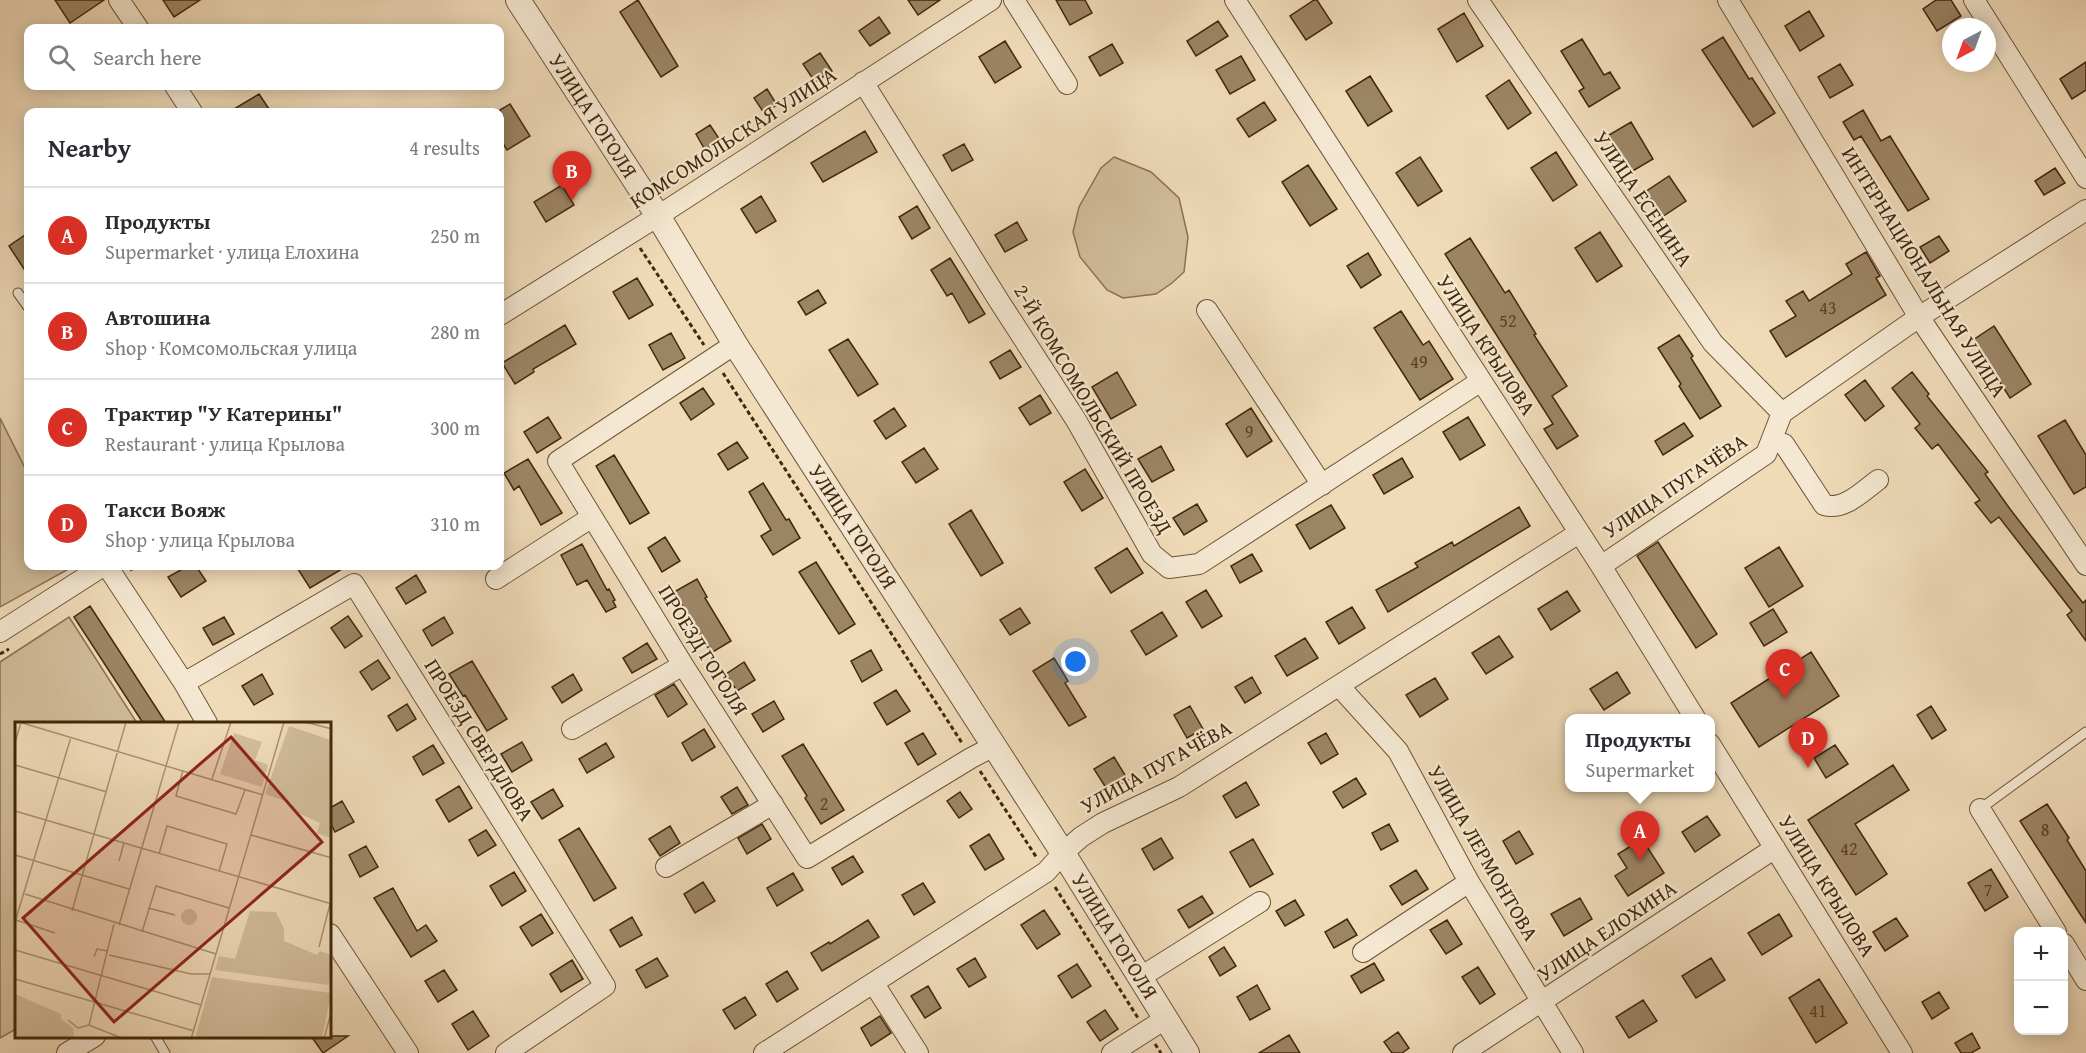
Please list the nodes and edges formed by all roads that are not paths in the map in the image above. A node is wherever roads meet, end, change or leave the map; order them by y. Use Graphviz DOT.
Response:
graph roads {
  1 [pos="119,0"];
  2 [pos="518,0"];
  3 [pos="991,0"];
  4 [pos="1014,0"];
  5 [pos="1235,0"];
  6 [pos="1478,0"];
  7 [pos="1728,0"];
  8 [pos="1974,0"];
  9 [pos="135,24"];
  10 [pos="863,82"];
  11 [pos="1067,84"];
  12 [pos="178,90"];
  13 [pos="189,108"];
  14 [pos="2086,178"];
  15 [pos="2086,210"];
  16 [pos="658,216"];
  17 [pos="18,293"];
  18 [pos="24,302"];
  19 [pos="1207,310"];
  20 [pos="504,312"];
  21 [pos="1919,317"];
  22 [pos="735,344"];
  23 [pos="1481,381"];
  24 [pos="1782,413"];
  25 [pos="1771,441"];
  26 [pos="1878,480"];
  27 [pos="1322,485"];
  28 [pos="592,517"];
  29 [pos="1579,532"];
  30 [pos="1601,566"];
  31 [pos="2086,566"];
  32 [pos="99,570"];
  33 [pos="108,570"];
  34 [pos="496,579"];
  35 [pos="0,632"];
  36 [pos="683,665"];
  37 [pos="184,683"];
  38 [pos="1339,686"];
  39 [pos="1693,714"];
  40 [pos="206,722"];
  41 [pos="572,729"];
  42 [pos="2086,732"];
  43 [pos="994,746"];
  44 [pos="1715,752"];
  45 [pos="773,804"];
  46 [pos="1980,809"];
  47 [pos="1775,848"];
  48 [pos="1063,853"];
  49 [pos="666,867"];
  50 [pos="1469,882"];
  51 [pos="1260,902"];
  52 [pos="2053,927"];
  53 [pos="332,937"];
  54 [pos="2068,951"];
  55 [pos="1363,952"];
  56 [pos="1139,978"];
  57 [pos="2086,980"];
  58 [pos="874,984"];
  59 [pos="1542,1003"];
  60 [pos="1156,1025"];
  61 [pos="92,1038"];
  62 [pos="156,1038"];
  63 [pos="67,1053"];
  64 [pos="165,1053"];
  65 [pos="408,1053"];
  66 [pos="506,1053"];
  67 [pos="764,1053"];
  68 [pos="918,1053"];
  69 [pos="1112,1053"];
  70 [pos="1187,1053"];
  71 [pos="1463,1053"];
  72 [pos="1573,1053"];
  73 [pos="1902,1053"];
  1 -- 9 [label="street"];
  2 -- 16 [label="street, УЛИЦА ГОГОЛЯ"];
  3 -- 10 [label="street, КОМСОМОЛЬСКАЯ УЛИЦА"];
  4 -- 11 [label="street"];
  5 -- 23 [label="street, УЛИЦА КРЫЛОВА"];
  6 -- 24 [label="street, УЛИЦА ЕСЕНИНА"];
  7 -- 21 [label="street, ИНТЕРНАЦИОНАЛЬНАЯ УЛИЦА"];
  8 -- 14 [label="street"];
  10 -- 16 [label="street, КОМСОМОЛЬСКАЯ УЛИЦА"];
  10 -- 27 [label="street, 2-Й КОМСОМОЛЬСКИЙ ПРОЕЗД"];
  12 -- 13 [label="street"];
  15 -- 21 [label="street"];
  16 -- 20 [label="street, КОМСОМОЛЬСКАЯ УЛИЦА"];
  16 -- 22 [label="street, УЛИЦА ГОГОЛЯ"];
  17 -- 18 [label="lane"];
  19 -- 27 [label="street"];
  21 -- 24 [label="street"];
  21 -- 31 [label="street, ИНТЕРНАЦИОНАЛЬНАЯ УЛИЦА"];
  22 -- 28 [label="street, ПРОЕЗД ГОГОЛЯ"];
  22 -- 43 [label="street, УЛИЦА ГОГОЛЯ"];
  23 -- 27 [label="street, 2-Й КОМСОМОЛЬСКИЙ ПРОЕЗД"];
  23 -- 29 [label="street, УЛИЦА КРЫЛОВА"];
  24 -- 25 [label="street, УЛИЦА ПУГАЧЁВА"];
  25 -- 26 [label="street"];
  25 -- 30 [label="street, УЛИЦА ПУГАЧЁВА"];
  28 -- 34 [label="street"];
  28 -- 36 [label="street, ПРОЕЗД ГОГОЛЯ"];
  29 -- 30 [label="street, УЛИЦА КРЫЛОВА"];
  29 -- 38 [label="street, УЛИЦА ПУГАЧЁВА"];
  30 -- 39 [label="street, УЛИЦА КРЫЛОВА"];
  32 -- 35 [label="street"];
  33 -- 37 [label="street"];
  36 -- 41 [label="street"];
  36 -- 45 [label="street, ПРОЕЗД ГОГОЛЯ"];
  37 -- 40 [label="street"];
  37 -- 66 [label="street, ПРОЕЗД СВЕРДЛОВА"];
  38 -- 48 [label="street, УЛИЦА ПУГАЧЁВА"];
  38 -- 50 [label="street, УЛИЦА ЛЕРМОНТОВА"];
  42 -- 46 [label="lane"];
  43 -- 45 [label="street, ПРОЕЗД ГОГОЛЯ"];
  43 -- 48 [label="street, УЛИЦА ГОГОЛЯ"];
  44 -- 47 [label="street, УЛИЦА КРЫЛОВА"];
  45 -- 49 [label="street"];
  46 -- 52 [label="street"];
  47 -- 59 [label="street, УЛИЦА ЕЛОХИНА"];
  47 -- 73 [label="street, УЛИЦА КРЫЛОВА"];
  48 -- 56 [label="street, УЛИЦА ГОГОЛЯ"];
  48 -- 58 [label="street, УЛИЦА ПУГАЧЁВА"];
  50 -- 55 [label="street"];
  50 -- 59 [label="street, УЛИЦА ЛЕРМОНТОВА"];
  51 -- 56 [label="street"];
  53 -- 65 [label="street"];
  54 -- 57 [label="street"];
  56 -- 60 [label="street, УЛИЦА ГОГОЛЯ"];
  58 -- 67 [label="street, УЛИЦА ПУГАЧЁВА"];
  58 -- 68 [label="street"];
  59 -- 71 [label="street, УЛИЦА ЕЛОХИНА"];
  59 -- 72 [label="street, УЛИЦА ЛЕРМОНТОВА"];
  60 -- 69 [label="street"];
  60 -- 70 [label="street, УЛИЦА ГОГОЛЯ"];
  61 -- 63 [label="street"];
  62 -- 64 [label="lane"];
}
